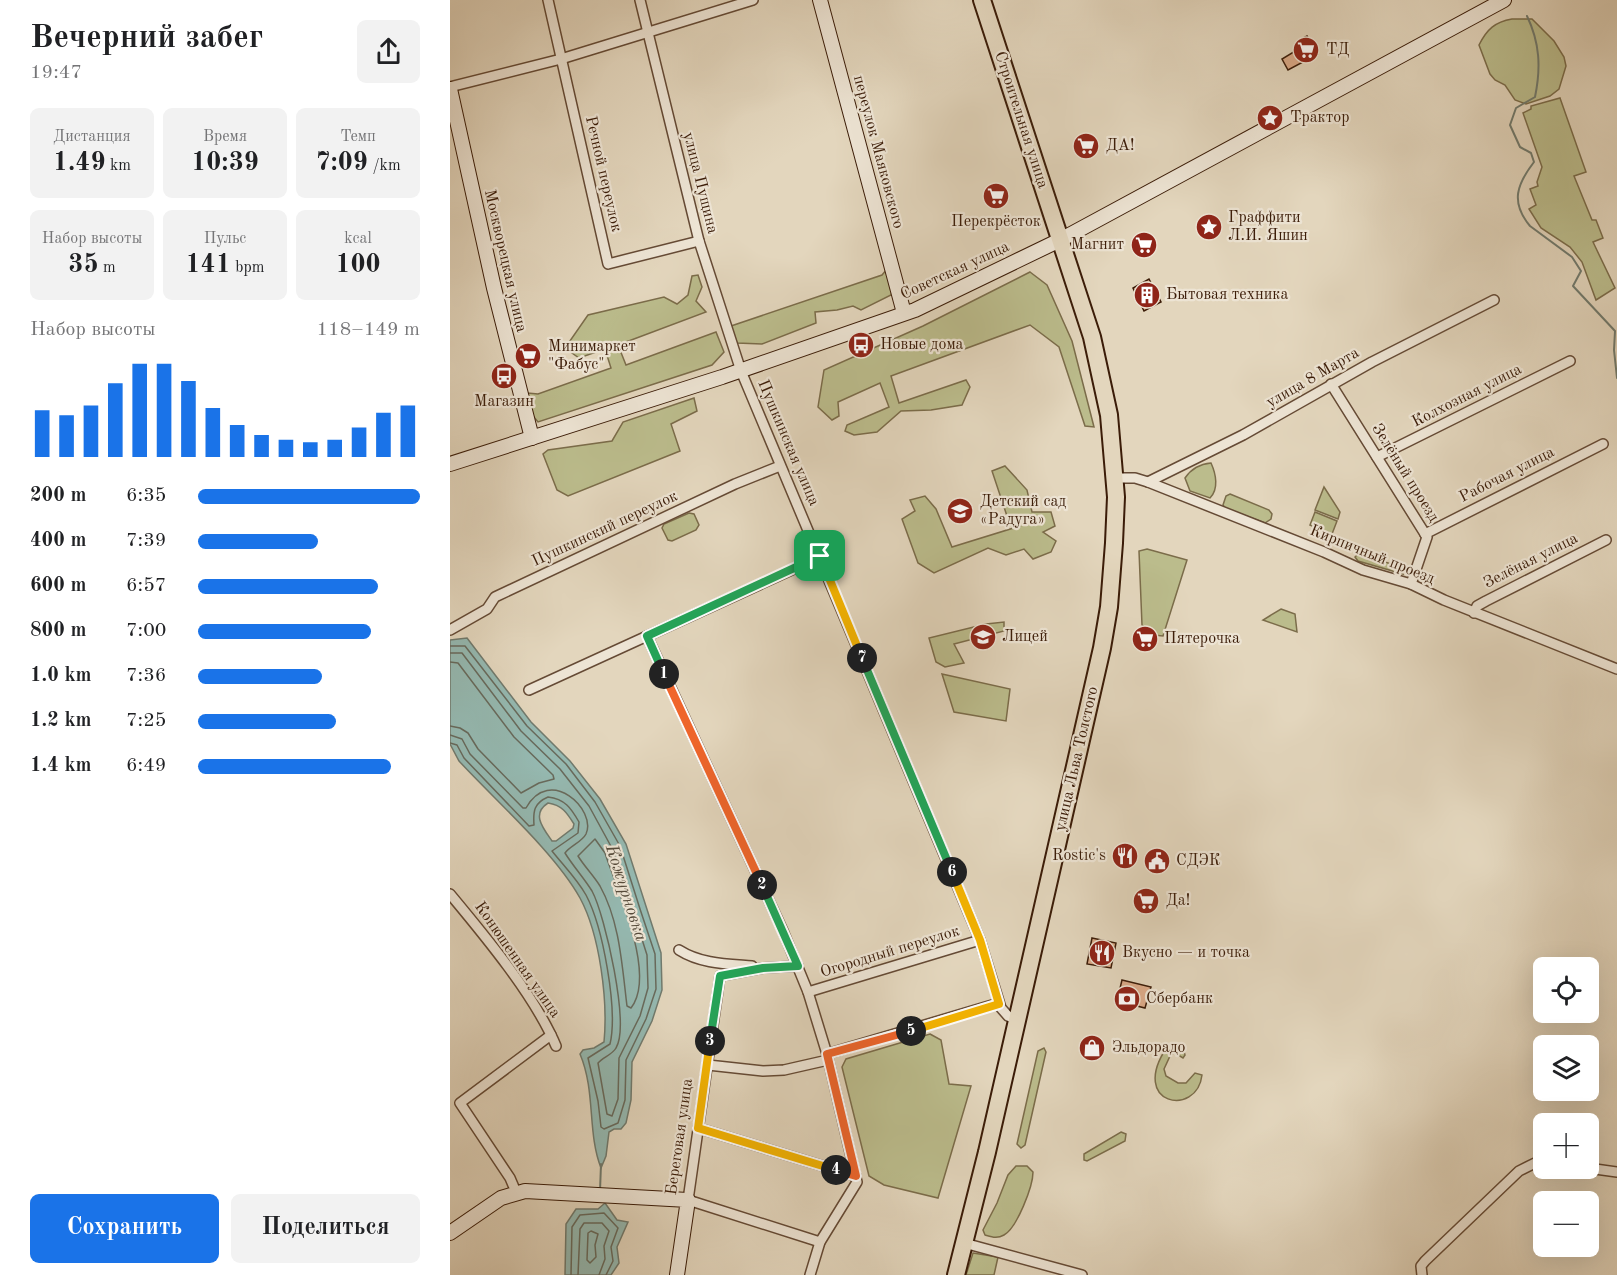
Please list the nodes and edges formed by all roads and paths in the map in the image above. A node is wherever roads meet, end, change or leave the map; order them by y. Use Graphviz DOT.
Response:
graph roads {
  1 [pos="548,0"];
  2 [pos="640,0"];
  3 [pos="753,0"];
  4 [pos="820,0"];
  5 [pos="982,0"];
  6 [pos="1504,0"];
  7 [pos="730,3"];
  8 [pos="648,32"];
  9 [pos="561,58"];
  10 [pos="450,88"];
  11 [pos="1062,239"];
  12 [pos="699,241"];
  13 [pos="1494,300"];
  14 [pos="904,314"];
  15 [pos="1570,361"];
  16 [pos="741,371"];
  17 [pos="1331,384"];
  18 [pos="532,438"];
  19 [pos="1603,444"];
  20 [pos="1377,458"];
  21 [pos="450,465"];
  22 [pos="780,466"];
  23 [pos="1115,478"];
  24 [pos="1148,482"];
  25 [pos="1425,534"];
  26 [pos="1606,540"];
  27 [pos="820,556"];
  28 [pos="1411,584"];
  29 [pos="1474,613"];
  30 [pos="450,630"];
  31 [pos="647,636"];
  32 [pos="1617,669"];
  33 [pos="529,690"];
  34 [pos="450,894"];
  35 [pos="459,905"];
  36 [pos="450,911"];
  37 [pos="980,940"];
  38 [pos="679,950"];
  39 [pos="798,966"];
  40 [pos="763,968"];
  41 [pos="808,992"];
  42 [pos="999,1004"];
  43 [pos="1018,1020"];
  44 [pos="551,1035"];
  45 [pos="556,1046"];
  46 [pos="828,1057"];
  47 [pos="708,1065"];
  48 [pos="698,1128"];
  49 [pos="1533,1164"];
  50 [pos="1599,1170"];
  51 [pos="1617,1172"];
  52 [pos="856,1176"];
  53 [pos="516,1192"];
  54 [pos="688,1200"];
  55 [pos="450,1233"];
  56 [pos="820,1242"];
  57 [pos="964,1243"];
  58 [pos="677,1275"];
  59 [pos="810,1275"];
  60 [pos="956,1275"];
  61 [pos="1082,1275"];
  62 [pos="1422,1275"];
  1 -- 9 [label="street, Речной переулок"];
  2 -- 8 [label="street, улица Пущина"];
  3 -- 7 [label="street"];
  4 -- 14 [label="main road, переулок Маяковского"];
  5 -- 11 [label="highway, Строительная улица"];
  6 -- 11 [label="main road, Советская улица"];
  7 -- 8 [label="street"];
  8 -- 9 [label="street"];
  8 -- 12 [label="street, улица Пущина"];
  9 -- 10 [label="street"];
  9 -- 12 [label="street, Речной переулок"];
  10 -- 18 [label="main road, Москворецкая улица"];
  11 -- 14 [label="main road, Советская улица"];
  11 -- 23 [label="highway, улица Льва Толстого"];
  12 -- 16 [label="street, улица Пущина"];
  13 -- 17 [label="street, улица 8 Марта"];
  14 -- 16 [label="main road, Советская улица"];
  15 -- 20 [label="street, Колхозная улица"];
  16 -- 18 [label="main road, Советская улица"];
  16 -- 22 [label="street, Пушкинская улица"];
  17 -- 20 [label="street, Зелёный проезд"];
  17 -- 24 [label="street, улица 8 Марта"];
  18 -- 21 [label="main road, Советская улица"];
  19 -- 25 [label="street, Рабочая улица"];
  20 -- 25 [label="street, Зелёный проезд"];
  22 -- 27 [label="street, Пушкинская улица"];
  22 -- 30 [label="street, Пушкинский переулок"];
  23 -- 24 [label="street, Кирпичный проезд"];
  23 -- 43 [label="highway, улица Льва Толстого"];
  24 -- 28 [label="street, Кирпичный проезд"];
  25 -- 28 [label="street, Зелёный проезд"];
  26 -- 29 [label="street, Зелёная улица"];
  27 -- 31 [label="street"];
  27 -- 37 [label="street, Пушкинская улица"];
  28 -- 29 [label="street, Кирпичный проезд"];
  29 -- 32 [label="street, Кирпичный проезд"];
  31 -- 33 [label="street"];
  31 -- 39 [label="street"];
  34 -- 35 [label="street, Конюшенная улица"];
  35 -- 36 [label="street"];
  35 -- 44 [label="street, Конюшенная улица"];
  37 -- 41 [label="street, Огородный переулок"];
  37 -- 42 [label="street, Пушкинская улица"];
  38 -- 40 [label="street"];
  39 -- 40 [label="street, Береговая улица"];
  39 -- 41 [label="street"];
  40 -- 47 [label="street, Береговая улица"];
  41 -- 46 [label="street"];
  42 -- 43 [label="street"];
  42 -- 46 [label="street"];
  43 -- 57 [label="highway, улица Льва Толстого"];
  44 -- 45 [label="street, Конюшенная улица"];
  44 -- 53 [label="street"];
  46 -- 47 [label="street"];
  46 -- 52 [label="street"];
  47 -- 48 [label="street, Береговая улица"];
  48 -- 52 [label="street"];
  48 -- 54 [label="street, Береговая улица"];
  49 -- 62 [label="street"];
  50 -- 51 [label="street"];
  52 -- 56 [label="street"];
  53 -- 54 [label="main road"];
  53 -- 55 [label="main road"];
  54 -- 56 [label="street"];
  54 -- 58 [label="main road, Береговая улица"];
  56 -- 59 [label="street"];
  57 -- 60 [label="highway, улица Льва Толстого"];
  57 -- 61 [label="street"];
}
